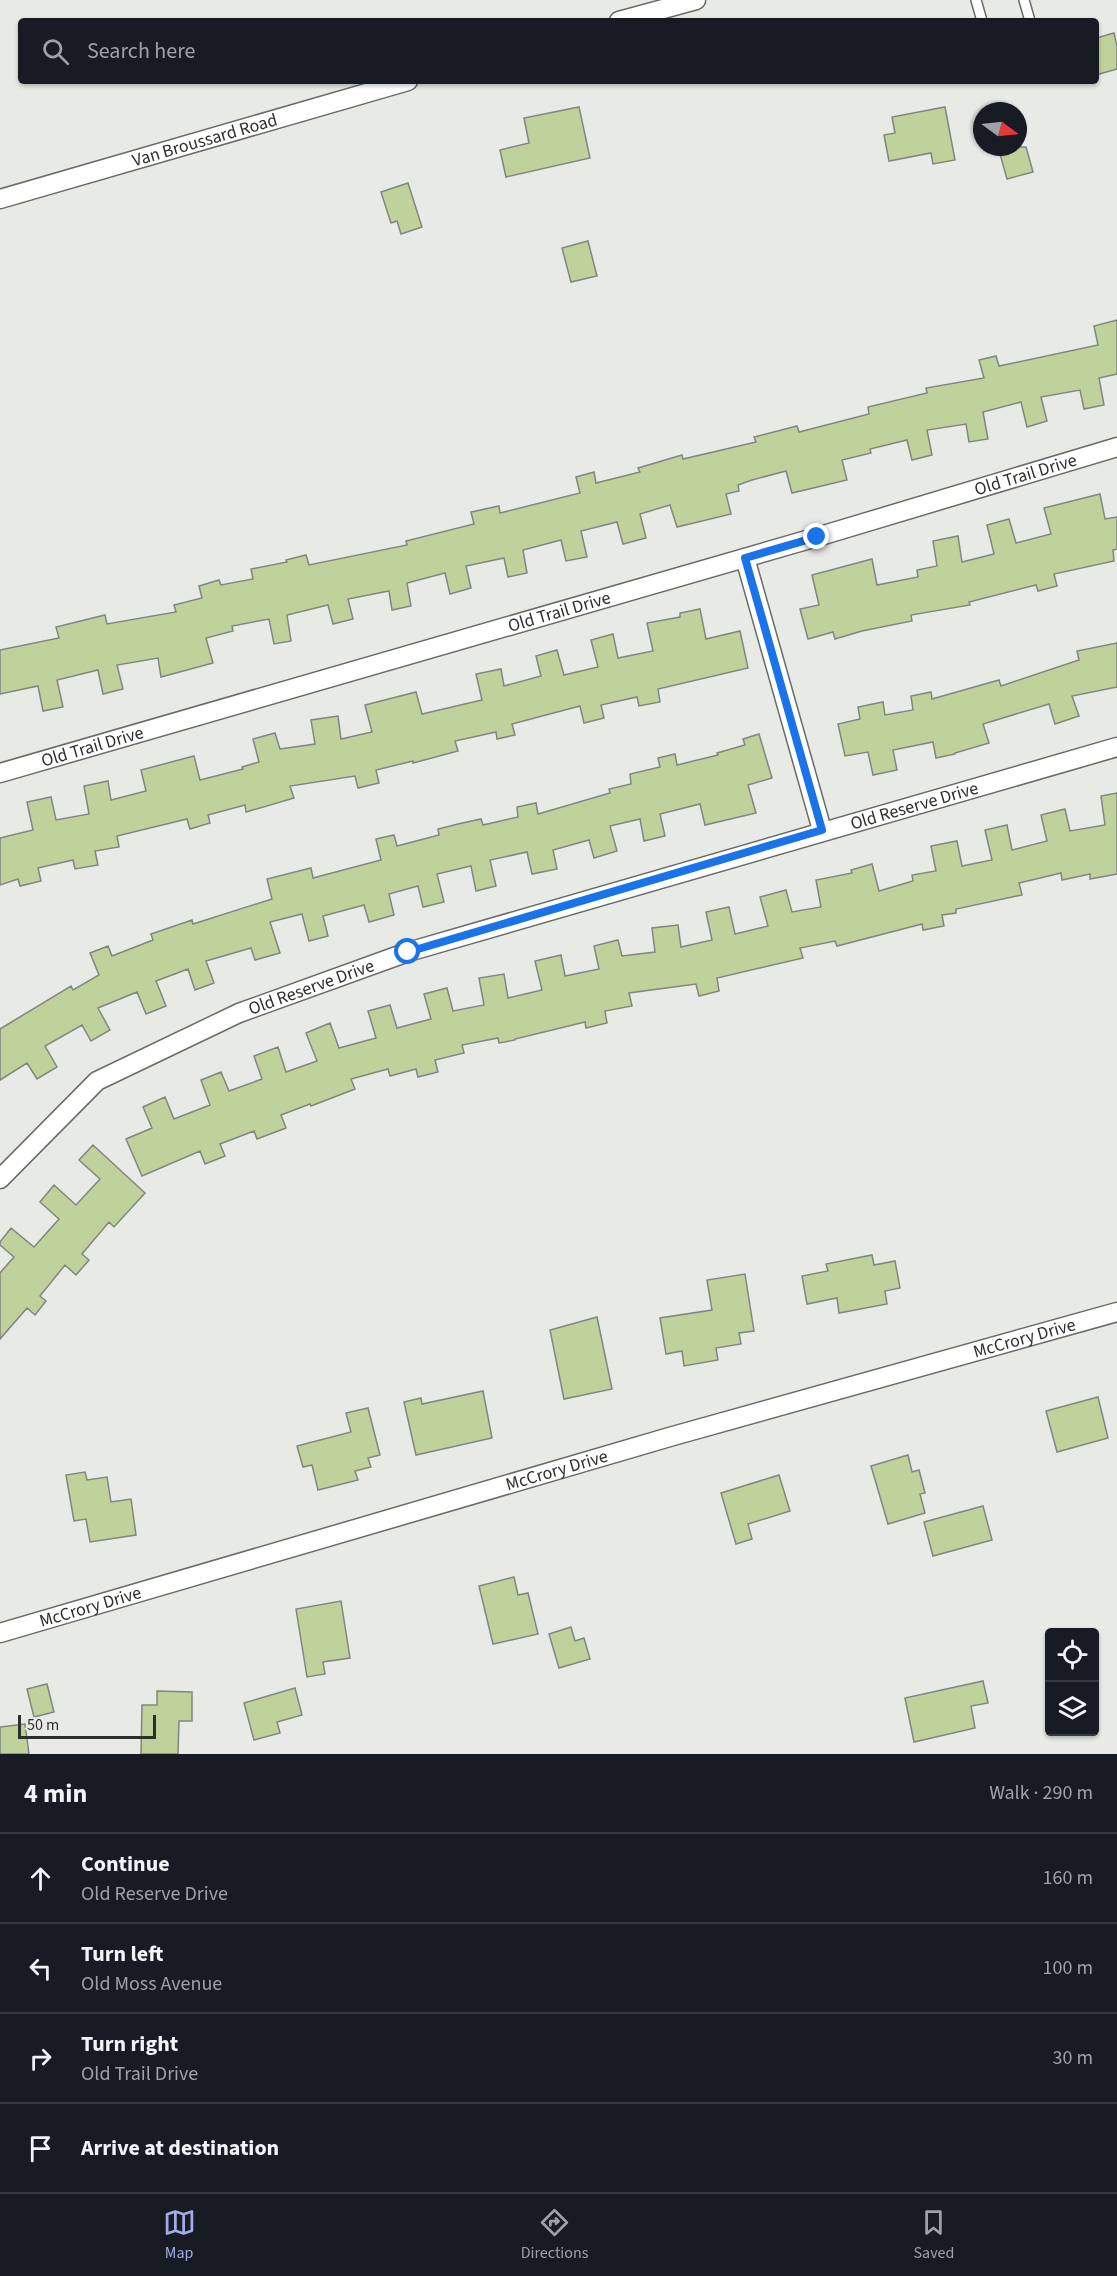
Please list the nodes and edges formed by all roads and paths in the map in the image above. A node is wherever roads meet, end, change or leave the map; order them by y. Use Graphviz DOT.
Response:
graph roads {
  1 [pos="696,0"];
  2 [pos="976,0"];
  3 [pos="1024,0"];
  4 [pos="630,18"];
  5 [pos="981,18"];
  6 [pos="1029,18"];
  7 [pos="398,84"];
  8 [pos="0,199"];
  9 [pos="1117,447"];
  10 [pos="745,558"];
  11 [pos="1117,747"];
  12 [pos="0,773"];
  13 [pos="822,830"];
  14 [pos="0,1179"];
  15 [pos="1117,1312"];
  16 [pos="0,1633"];
  1 -- 4 [label="street"];
  2 -- 5 [label="lane"];
  3 -- 6 [label="lane"];
  7 -- 8 [label="street, Van Broussard Road"];
  9 -- 10 [label="street, Old Trail Drive"];
  10 -- 12 [label="street, Old Trail Drive"];
  10 -- 13 [label="street"];
  11 -- 13 [label="street, Old Reserve Drive"];
  13 -- 14 [label="street, Old Reserve Drive"];
  15 -- 16 [label="street, McCrory Drive"];
}
